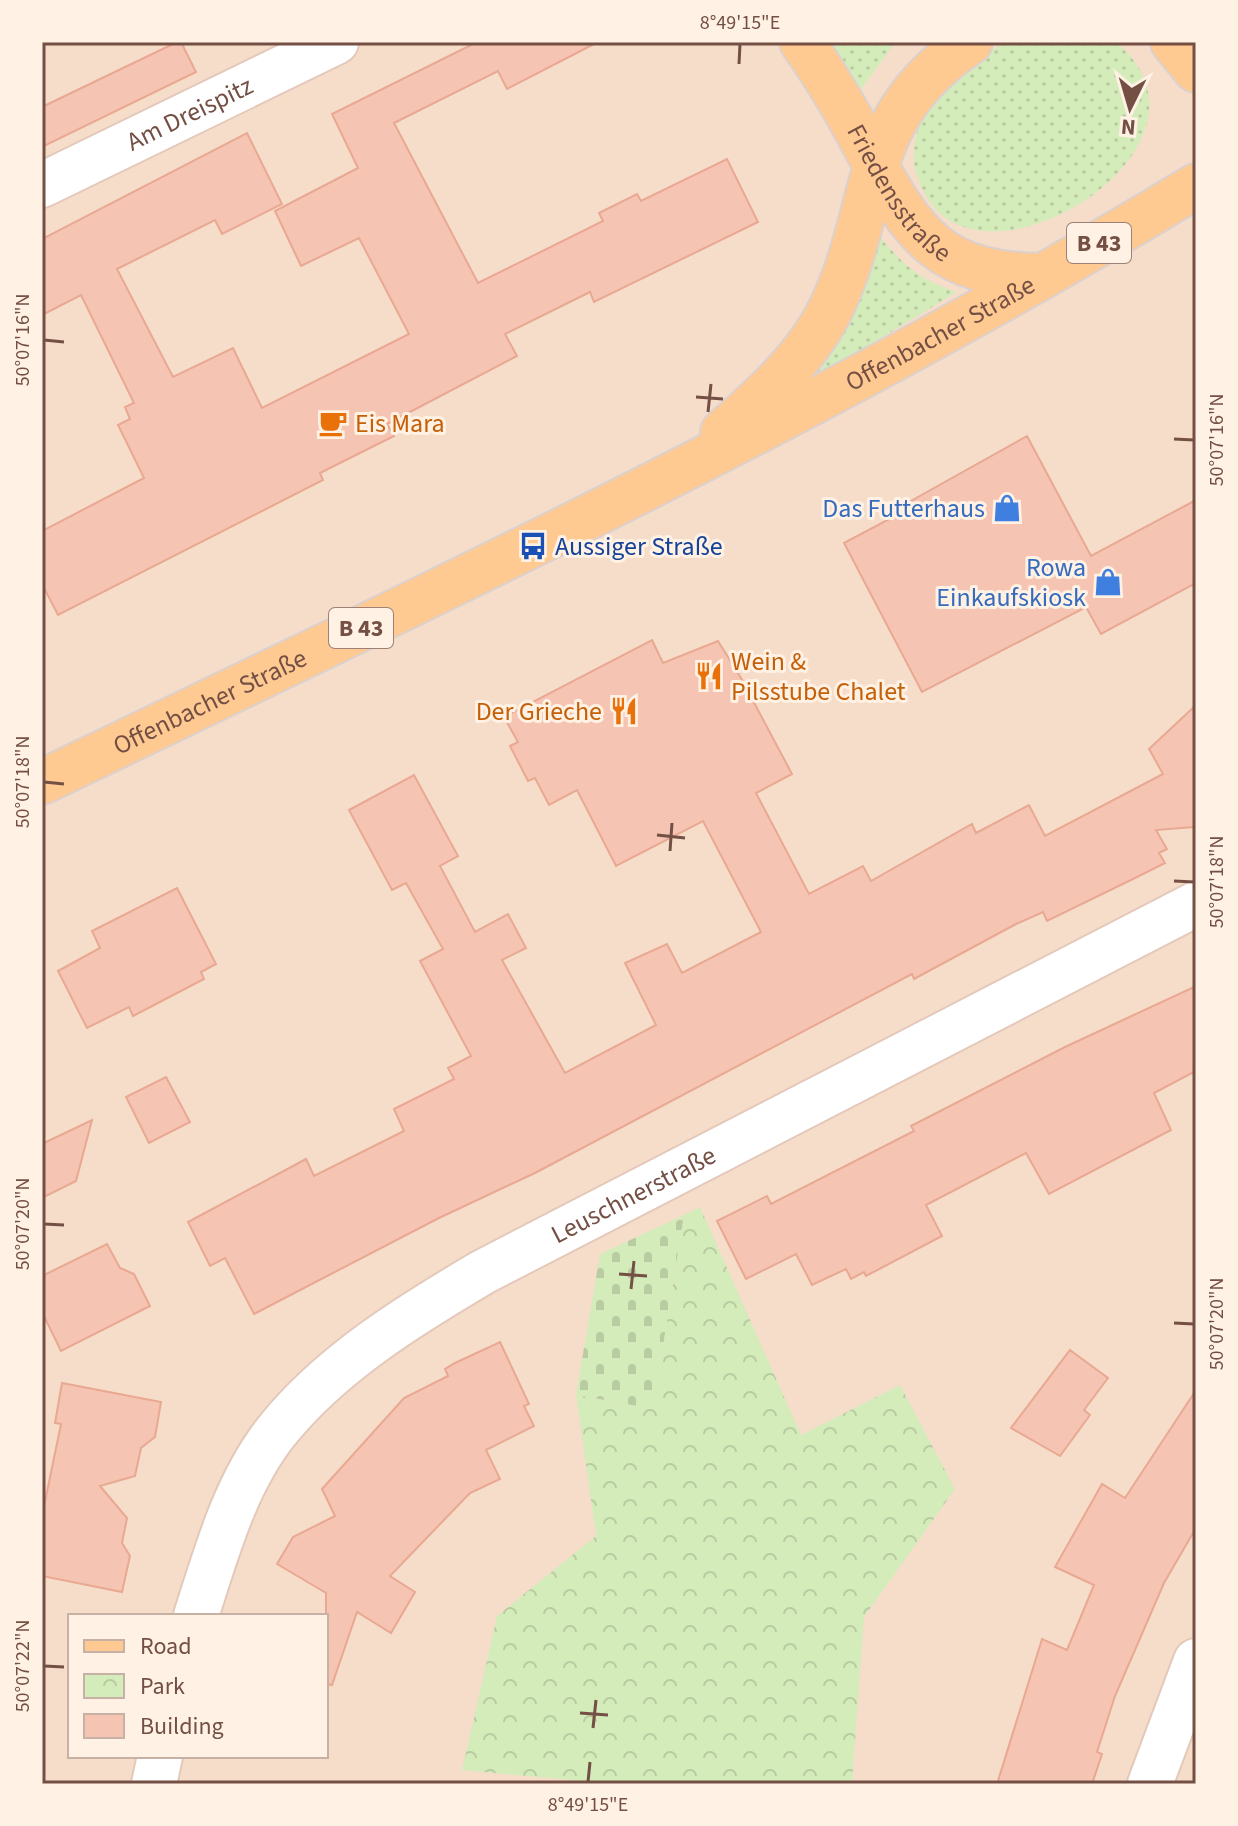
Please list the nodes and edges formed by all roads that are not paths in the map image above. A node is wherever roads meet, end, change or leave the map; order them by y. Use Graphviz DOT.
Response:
graph roads {
  1 [pos="336,42"];
  2 [pos="802,42"];
  3 [pos="970,42"];
  4 [pos="1173,42"];
  5 [pos="1196,70"];
  6 [pos="874,163"];
  7 [pos="42,185"];
  8 [pos="1196,186"];
  9 [pos="1043,276"];
  10 [pos="679,471"];
  11 [pos="42,782"];
  12 [pos="1196,904"];
  13 [pos="197,1614"];
  14 [pos="1196,1661"];
  15 [pos="160,1758"];
  16 [pos="154,1784"];
  17 [pos="1150,1784"];
  1 -- 7 [label="street, Am Dreispitz"];
  2 -- 6 [label="main road, Friedensstraße"];
  3 -- 6 [label="main road, Offenbacher Straße"];
  4 -- 5 [label="main road"];
  6 -- 9 [label="main road, Friedensstraße"];
  6 -- 10 [label="main road, Offenbacher Straße"];
  8 -- 9 [label="main road, Offenbacher Straße / B 43"];
  9 -- 10 [label="main road, Offenbacher Straße / B 43"];
  10 -- 11 [label="main road, Offenbacher Straße / B 43"];
  12 -- 13 [label="street, Leuschnerstraße"];
  14 -- 17 [label="street"];
  15 -- 16 [label="street"];
}
